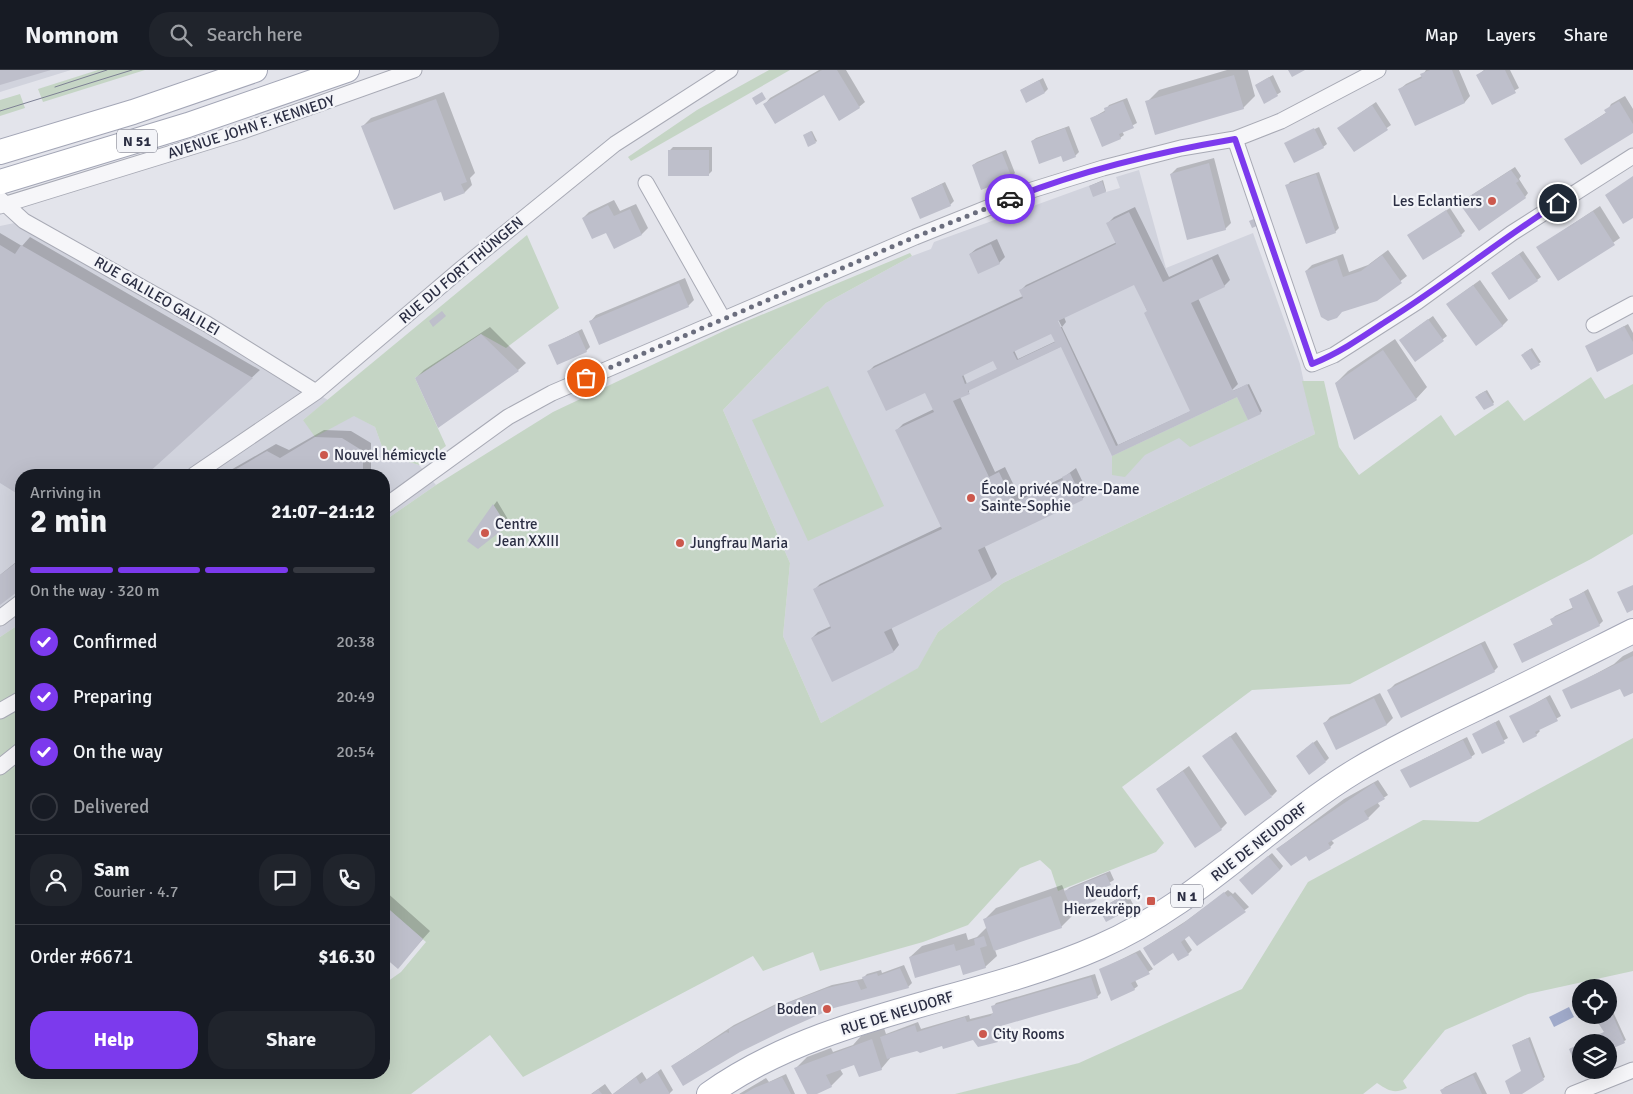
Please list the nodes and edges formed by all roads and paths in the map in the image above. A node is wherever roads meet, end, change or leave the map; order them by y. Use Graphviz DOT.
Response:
graph roads {
  1 [pos="255,70"];
  2 [pos="347,70"];
  3 [pos="414,70"];
  4 [pos="730,70"];
  5 [pos="1378,70"];
  6 [pos="1235,139"];
  7 [pos="0,152"];
  8 [pos="1633,156"];
  9 [pos="646,183"];
  10 [pos="2,198"];
  11 [pos="1633,304"];
  12 [pos="723,319"];
  13 [pos="1594,325"];
  14 [pos="316,392"];
  15 [pos="203,469"];
  16 [pos="390,502"];
  17 [pos="15,607"];
  18 [pos="0,618"];
  19 [pos="1633,631"];
  20 [pos="15,702"];
  21 [pos="0,711"];
  22 [pos="15,755"];
  23 [pos="0,767"];
  24 [pos="1633,1070"];
  25 [pos="709,1094"];
  26 [pos="1573,1094"];
  1 -- 7 [label="main road, N 51"];
  2 -- 10 [label="main road, AVENUE JOHN F. KENNEDY / N 51"];
  3 -- 10 [label="street, AVENUE JOHN F. KENNEDY"];
  4 -- 14 [label="street, RUE DU FORT THÜNGEN"];
  5 -- 6 [label="street"];
  6 -- 8 [label="street"];
  6 -- 12 [label="street"];
  9 -- 12 [label="street"];
  10 -- 14 [label="street, RUE GALILEO GALILEI"];
  11 -- 13 [label="street"];
  12 -- 16 [label="street"];
  14 -- 15 [label="street, RUE DU FORT THÜNGEN"];
  17 -- 18 [label="street"];
  19 -- 25 [label="main road, RUE DE NEUDORF / N 1"];
  20 -- 21 [label="street"];
  22 -- 23 [label="street"];
  24 -- 26 [label="street"];
}
